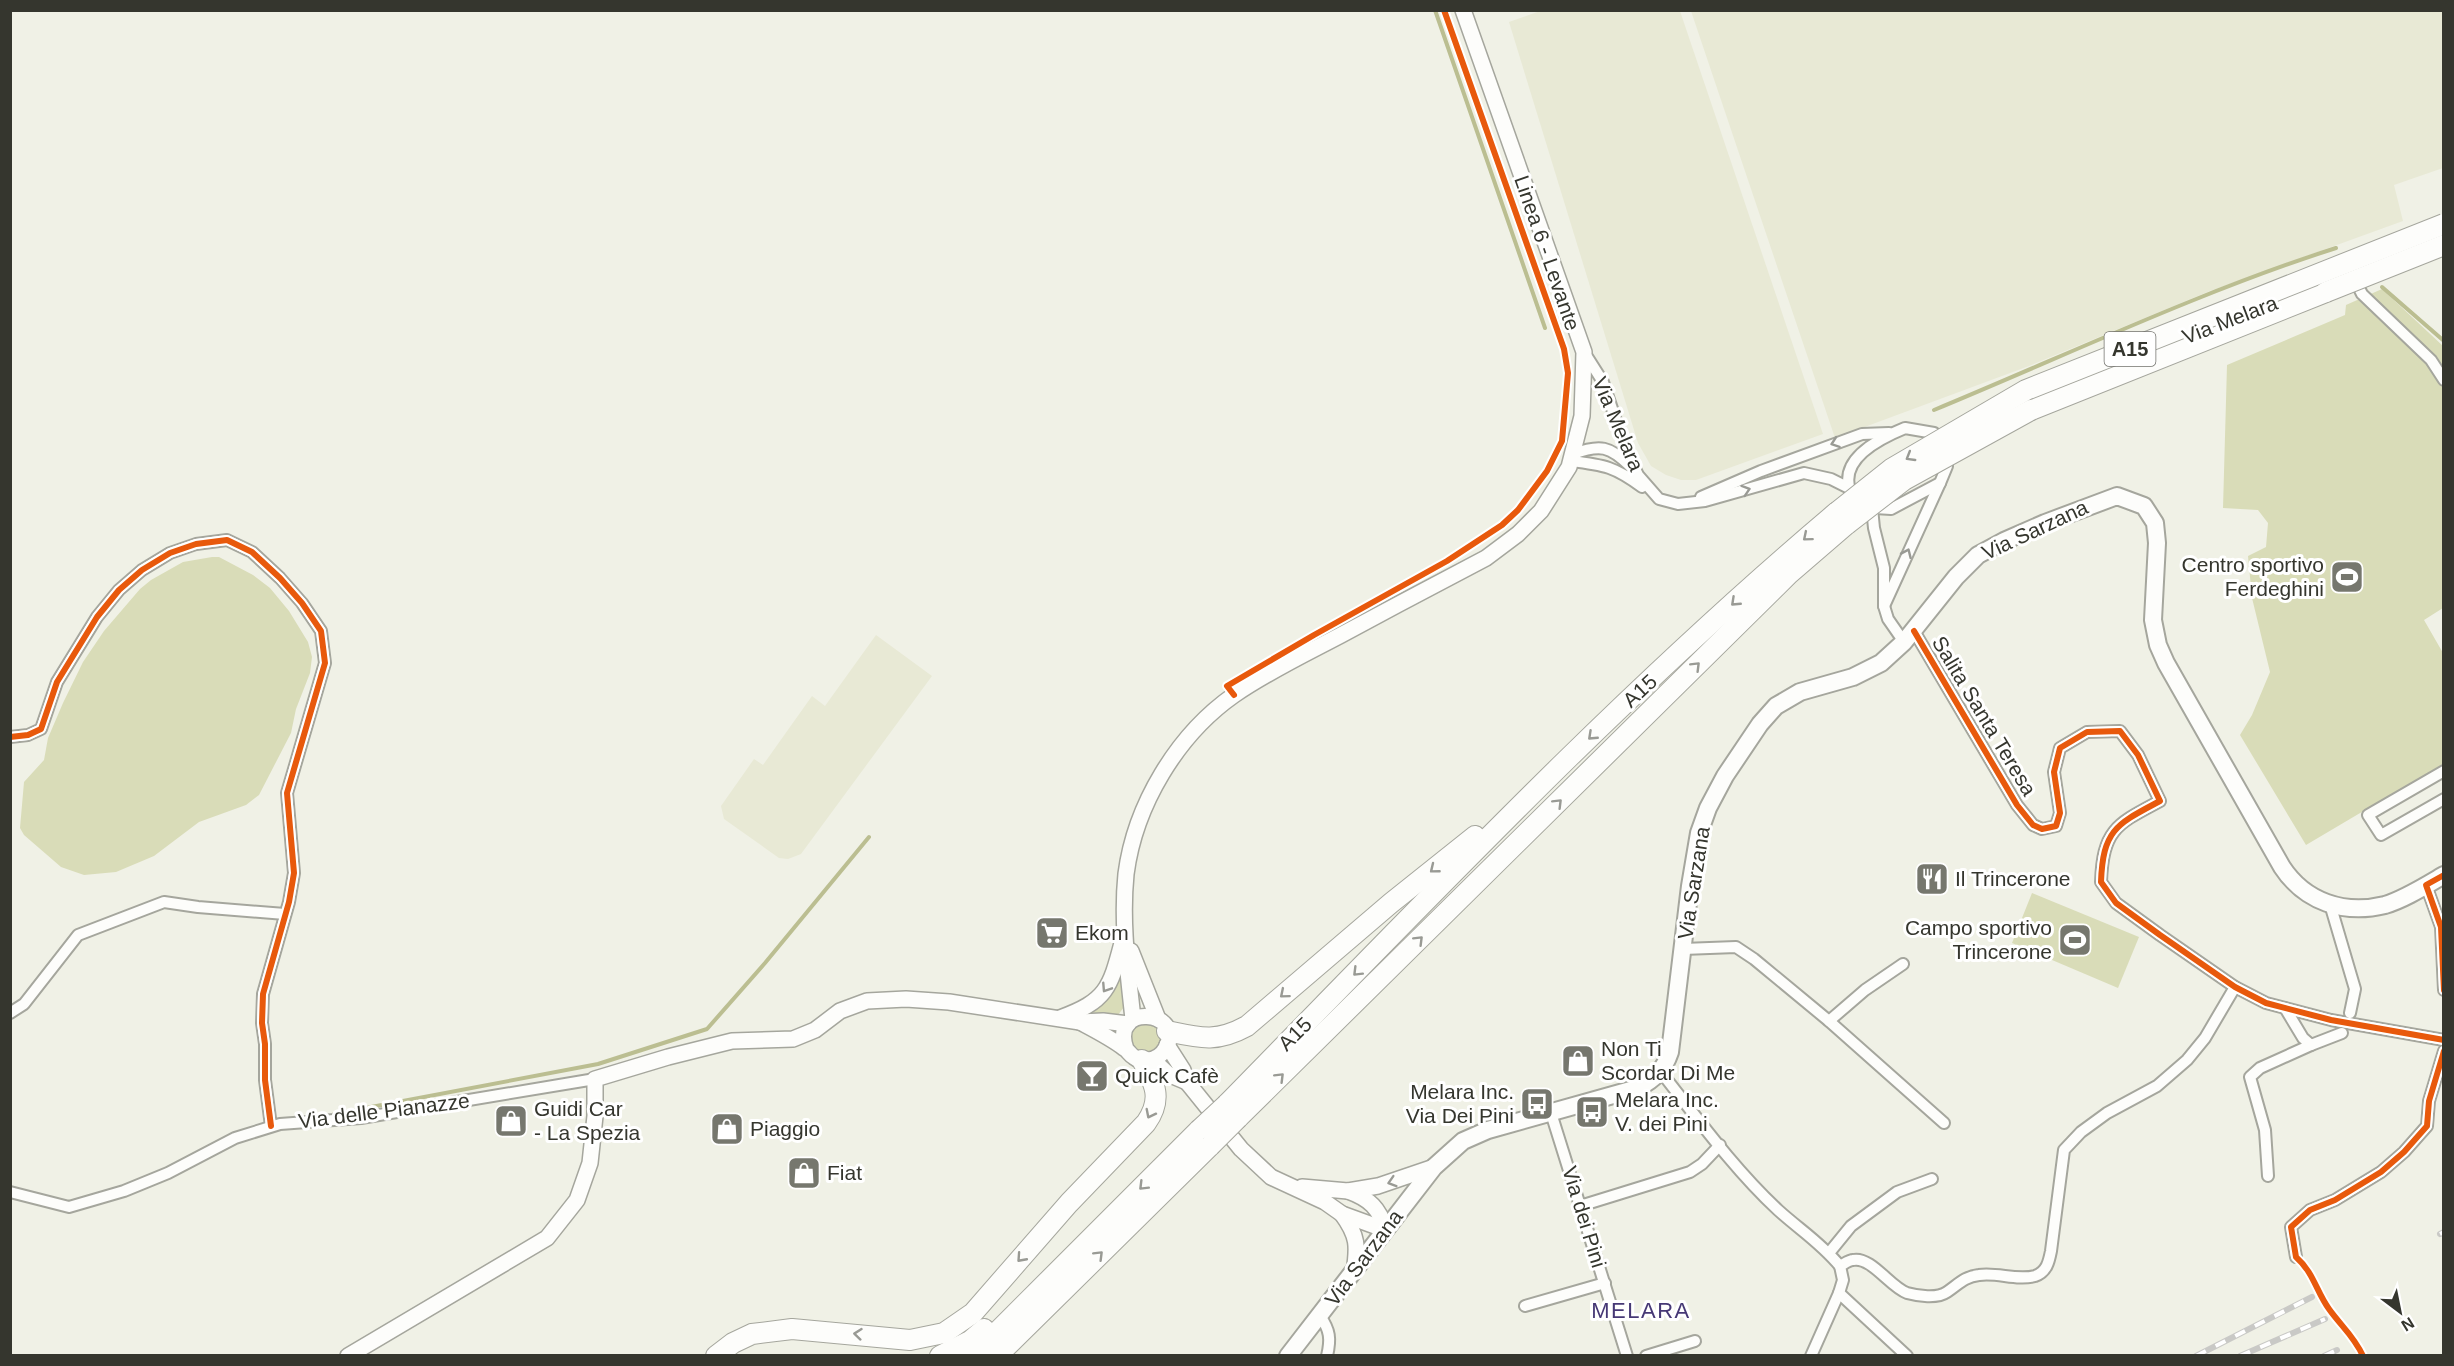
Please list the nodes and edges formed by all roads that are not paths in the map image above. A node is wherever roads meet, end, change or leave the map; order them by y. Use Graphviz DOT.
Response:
graph roads {
  1 [pos="1463,10"];
  2 [pos="2444,224"];
  3 [pos="2444,243"];
  4 [pos="2351,273"];
  5 [pos="1584,352"];
  6 [pos="2444,380"];
  7 [pos="1986,422"];
  8 [pos="1892,433"];
  9 [pos="1934,433"];
  10 [pos="1572,458"];
  11 [pos="1947,466"];
  12 [pos="1638,475"];
  13 [pos="1940,483"];
  14 [pos="1849,488"];
  15 [pos="1652,494"];
  16 [pos="1689,502"];
  17 [pos="1872,508"];
  18 [pos="1842,518"];
  19 [pos="1783,568"];
  20 [pos="1884,606"];
  21 [pos="1909,637"];
  22 [pos="10,737"];
  23 [pos="2444,771"];
  24 [pos="1545,780"];
  25 [pos="2444,799"];
  26 [pos="2444,875"];
  27 [pos="2426,885"];
  28 [pos="2331,904"];
  29 [pos="285,914"];
  30 [pos="1125,934"];
  31 [pos="1683,949"];
  32 [pos="1903,964"];
  33 [pos="2235,987"];
  34 [pos="2444,990"];
  35 [pos="2285,1008"];
  36 [pos="10,1013"];
  37 [pos="2350,1013"];
  38 [pos="1059,1018"];
  39 [pos="1829,1021"];
  40 [pos="1080,1022"];
  41 [pos="1131,1022"];
  42 [pos="1164,1032"];
  43 [pos="2342,1033"];
  44 [pos="2444,1040"];
  45 [pos="2310,1045"];
  46 [pos="2444,1051"];
  47 [pos="1140,1056"];
  48 [pos="1661,1072"];
  49 [pos="595,1079"];
  50 [pos="1187,1083"];
  51 [pos="1232,1111"];
  52 [pos="1551,1113"];
  53 [pos="1944,1123"];
  54 [pos="271,1126"];
  55 [pos="1204,1138"];
  56 [pos="1720,1145"];
  57 [pos="1434,1167"];
  58 [pos="2268,1176"];
  59 [pos="1932,1179"];
  60 [pos="1290,1186"];
  61 [pos="1348,1191"];
  62 [pos="10,1192"];
  63 [pos="1580,1206"];
  64 [pos="1342,1214"];
  65 [pos="1386,1230"];
  66 [pos="1095,1234"];
  67 [pos="1829,1253"];
  68 [pos="2296,1257"];
  69 [pos="1840,1266"];
  70 [pos="1354,1272"];
  71 [pos="1605,1283"];
  72 [pos="1839,1293"];
  73 [pos="1525,1306"];
  74 [pos="1320,1316"];
  75 [pos="1695,1341"];
  76 [pos="348,1356"];
  77 [pos="716,1356"];
  78 [pos="940,1356"];
  79 [pos="973,1356"];
  80 [pos="997,1356"];
  81 [pos="1288,1356"];
  82 [pos="1327,1356"];
  83 [pos="1627,1356"];
  84 [pos="1646,1356"];
  85 [pos="1811,1356"];
  86 [pos="1907,1356"];
  1 -- 5 [label="street, Via Melara"];
  2 -- 18 [label="highway, A15 / A15, one-way, bridge"];
  3 -- 4 [label="street, Via Melara"];
  3 -- 18 [label="highway, A15 / A15, bridge"];
  4 -- 6 [label="street"];
  4 -- 7 [label="street, Via Melara"];
  5 -- 10 [label="street, Via delle Pianazze"];
  5 -- 12 [label="street, Via Melara"];
  7 -- 9 [label="street, Via Melara"];
  7 -- 11 [label="street, Via Melara"];
  8 -- 9 [label="street"];
  8 -- 14 [label="street"];
  8 -- 16 [label="street, one-way"];
  9 -- 11 [label="street"];
  10 -- 12 [label="street"];
  10 -- 15 [label="street"];
  10 -- 30 [label="street, Via delle Pianazze"];
  11 -- 13 [label="street"];
  12 -- 15 [label="street, Via Melara"];
  13 -- 17 [label="street"];
  20 -- 13 [label="street, one-way"];
  16 -- 14 [label="street, Via Melara, one-way"];
  14 -- 17 [label="street"];
  15 -- 16 [label="street, Via Melara"];
  17 -- 20 [label="street"];
  18 -- 19 [label="highway, A15 / A15"];
  19 -- 24 [label="highway, A15, one-way"];
  51 -- 19 [label="highway, A15, one-way"];
  20 -- 21 [label="street"];
  21 -- 28 [label="main road, Via Sarzana"];
  21 -- 31 [label="main road, Via Sarzana"];
  21 -- 33 [label="street, Salita Santa Teresa"];
  22 -- 29 [label="street"];
  23 -- 25 [label="street"];
  24 -- 42 [label="highway, one-way"];
  24 -- 51 [label="highway, A15, one-way"];
  26 -- 27 [label="main road, Via Sarzana"];
  27 -- 28 [label="main road, Via Sarzana"];
  27 -- 34 [label="street"];
  28 -- 37 [label="street"];
  29 -- 36 [label="street"];
  29 -- 54 [label="street"];
  30 -- 38 [label="street, Via delle Pianazze, one-way"];
  30 -- 41 [label="street, Via delle Pianazze"];
  30 -- 42 [label="street, Via delle Pianazze"];
  31 -- 39 [label="street"];
  31 -- 48 [label="main road, Via Sarzana"];
  32 -- 39 [label="street"];
  33 -- 35 [label="street"];
  33 -- 69 [label="street"];
  35 -- 44 [label="street"];
  35 -- 45 [label="street"];
  38 -- 40 [label="street, Via delle Pianazze"];
  38 -- 49 [label="street, Via delle Pianazze"];
  39 -- 53 [label="street"];
  40 -- 41 [label="street, Via delle Pianazze"];
  40 -- 47 [label="street, Via delle Pianazze"];
  41 -- 42 [label="street"];
  41 -- 47 [label="street"];
  42 -- 47 [label="street"];
  42 -- 50 [label="street, Via delle Pianazze"];
  43 -- 45 [label="street"];
  45 -- 58 [label="street"];
  46 -- 68 [label="street"];
  47 -- 50 [label="street, Via delle Pianazze"];
  47 -- 77 [label="highway, one-way"];
  48 -- 52 [label="main road, Via Sarzana"];
  48 -- 56 [label="street"];
  49 -- 54 [label="street, Via delle Pianazze"];
  49 -- 76 [label="street"];
  50 -- 60 [label="street, Via delle Pianazze"];
  51 -- 55 [label="highway, A15, bridge"];
  52 -- 57 [label="main road, Via Sarzana"];
  52 -- 63 [label="street, Via dei Pini"];
  54 -- 62 [label="street, Via delle Pianazze"];
  55 -- 66 [label="highway, A15, one-way"];
  80 -- 55 [label="highway, A15, one-way"];
  56 -- 63 [label="street"];
  56 -- 67 [label="street"];
  57 -- 61 [label="street, Via delle Pianazze, one-way"];
  57 -- 65 [label="main road, Via Sarzana"];
  59 -- 67 [label="street"];
  60 -- 61 [label="street, Via delle Pianazze"];
  60 -- 64 [label="street, Via delle Pianazze"];
  61 -- 65 [label="street, Via delle Pianazze"];
  63 -- 71 [label="street, Via dei Pini"];
  64 -- 65 [label="street, Via delle Pianazze"];
  64 -- 70 [label="street, Via delle Pianazze"];
  65 -- 70 [label="main road, Via Sarzana"];
  66 -- 78 [label="highway"];
  66 -- 79 [label="highway, A15"];
  67 -- 69 [label="street"];
  69 -- 72 [label="street"];
  70 -- 74 [label="main road, Via Sarzana"];
  71 -- 73 [label="street"];
  71 -- 83 [label="street, Via dei Pini"];
  72 -- 85 [label="street"];
  72 -- 86 [label="street"];
  74 -- 81 [label="main road, Via Sarzana"];
  74 -- 82 [label="street"];
  75 -- 84 [label="street"];
}
